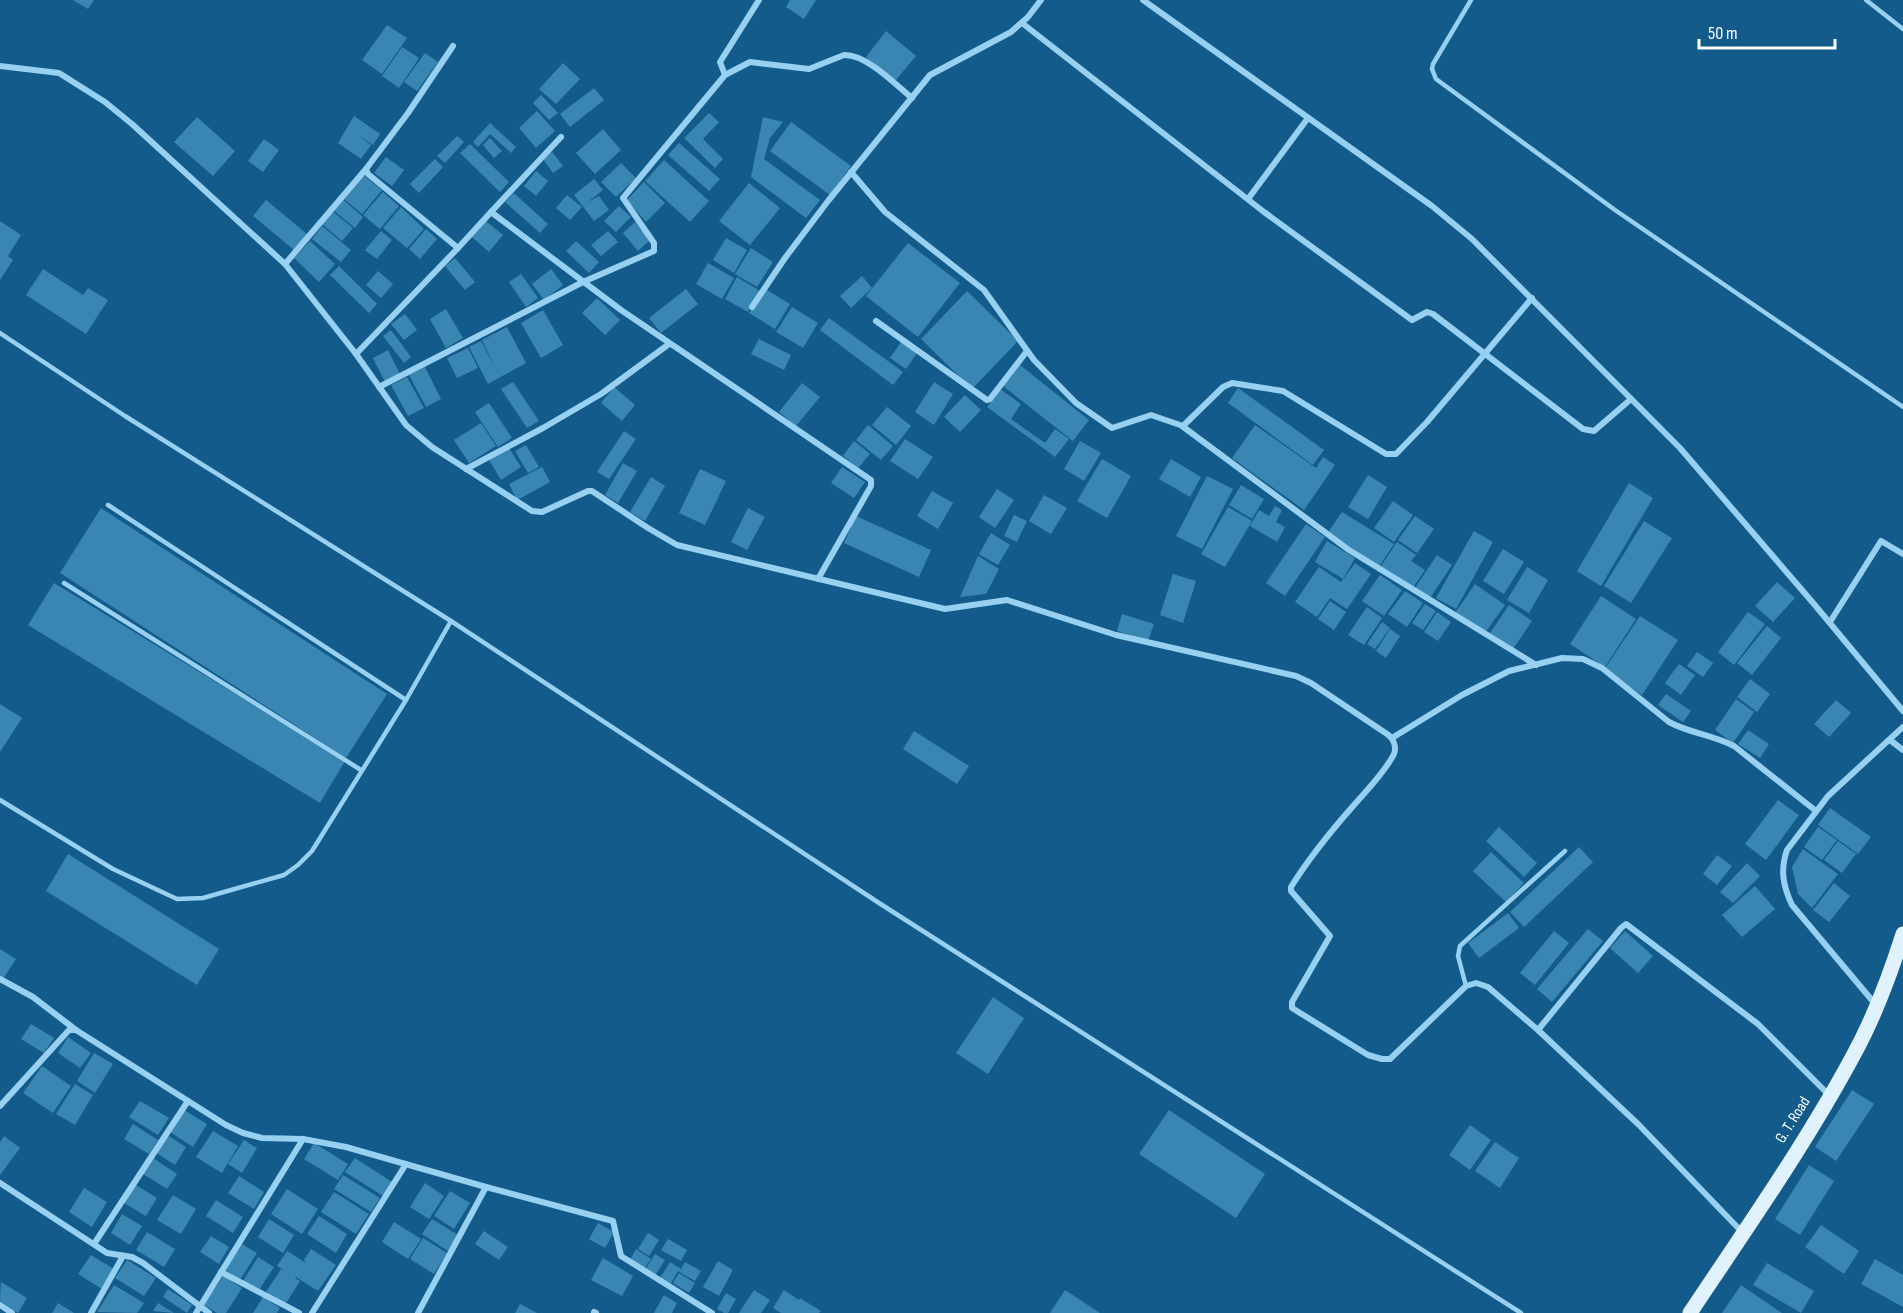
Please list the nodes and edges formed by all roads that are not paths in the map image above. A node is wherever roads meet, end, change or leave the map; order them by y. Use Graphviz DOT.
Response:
graph roads {
  1 [pos="759,0"];
  2 [pos="1041,0"];
  3 [pos="1143,0"];
  4 [pos="1471,0"];
  5 [pos="1866,0"];
  6 [pos="1022,23"];
  7 [pos="1903,29"];
  8 [pos="453,46"];
  9 [pos="0,66"];
  10 [pos="725,75"];
  11 [pos="912,98"];
  12 [pos="1308,118"];
  13 [pos="561,137"];
  14 [pos="366,169"];
  15 [pos="852,172"];
  16 [pos="1248,199"];
  17 [pos="491,212"];
  18 [pos="458,248"];
  19 [pos="285,264"];
  20 [pos="584,282"];
  21 [pos="1532,298"];
  22 [pos="752,307"];
  23 [pos="876,321"];
  24 [pos="0,333"];
  25 [pos="669,344"];
  26 [pos="1027,351"];
  27 [pos="1486,353"];
  28 [pos="356,354"];
  29 [pos="379,387"];
  30 [pos="1631,399"];
  31 [pos="1903,407"];
  32 [pos="1182,426"];
  33 [pos="466,469"];
  34 [pos="108,505"];
  35 [pos="1903,554"];
  36 [pos="818,579"];
  37 [pos="64,583"];
  38 [pos="451,621"];
  39 [pos="1830,622"];
  40 [pos="1536,664"];
  41 [pos="406,700"];
  42 [pos="1903,711"];
  43 [pos="1903,727"];
  44 [pos="1392,738"];
  45 [pos="1890,740"];
  46 [pos="1903,750"];
  47 [pos="361,770"];
  48 [pos="0,800"];
  49 [pos="1816,812"];
  50 [pos="1565,851"];
  51 [pos="1903,934"];
  52 [pos="0,979"];
  53 [pos="1466,986"];
  54 [pos="1876,1005"];
  55 [pos="76,1030"];
  56 [pos="1538,1030"];
  57 [pos="1830,1096"];
  58 [pos="188,1101"];
  59 [pos="0,1106"];
  60 [pos="303,1138"];
  61 [pos="406,1164"];
  62 [pos="0,1183"];
  63 [pos="486,1187"];
  64 [pos="1743,1233"];
  65 [pos="94,1244"];
  66 [pos="123,1256"];
  67 [pos="221,1272"];
  68 [pos="0,1305"];
  69 [pos="200,1305"];
  70 [pos="12,1313"];
  71 [pos="91,1313"];
  72 [pos="196,1313"];
  73 [pos="209,1313"];
  74 [pos="299,1313"];
  75 [pos="312,1313"];
  76 [pos="418,1313"];
  77 [pos="712,1313"];
  78 [pos="1521,1313"];
  79 [pos="1690,1313"];
  1 -- 10 [label="street"];
  2 -- 6 [label="street"];
  3 -- 12 [label="street"];
  4 -- 31 [label="lane"];
  5 -- 7 [label="lane"];
  6 -- 11 [label="street"];
  6 -- 16 [label="street"];
  8 -- 14 [label="street"];
  9 -- 19 [label="street"];
  10 -- 11 [label="street"];
  10 -- 20 [label="street"];
  11 -- 15 [label="street"];
  12 -- 16 [label="street"];
  12 -- 21 [label="street"];
  13 -- 17 [label="street"];
  14 -- 18 [label="street"];
  14 -- 19 [label="street"];
  15 -- 22 [label="street"];
  15 -- 26 [label="street"];
  16 -- 27 [label="street"];
  17 -- 18 [label="street"];
  17 -- 20 [label="street"];
  18 -- 28 [label="street"];
  19 -- 28 [label="street"];
  20 -- 25 [label="street"];
  20 -- 29 [label="street"];
  21 -- 27 [label="street"];
  21 -- 30 [label="street"];
  23 -- 26 [label="street"];
  24 -- 38 [label="lane"];
  25 -- 33 [label="street"];
  25 -- 36 [label="street"];
  26 -- 32 [label="street"];
  27 -- 30 [label="street"];
  27 -- 32 [label="street"];
  28 -- 29 [label="street"];
  29 -- 33 [label="street"];
  30 -- 39 [label="street"];
  32 -- 40 [label="street"];
  33 -- 36 [label="street"];
  34 -- 41 [label="lane"];
  35 -- 39 [label="street"];
  36 -- 44 [label="street"];
  37 -- 47 [label="lane"];
  38 -- 41 [label="lane"];
  38 -- 78 [label="lane"];
  39 -- 42 [label="street"];
  40 -- 44 [label="street"];
  40 -- 49 [label="street"];
  41 -- 47 [label="lane"];
  43 -- 45 [label="street"];
  44 -- 53 [label="street"];
  45 -- 46 [label="street"];
  45 -- 49 [label="street"];
  47 -- 48 [label="lane"];
  49 -- 54 [label="street"];
  50 -- 53 [label="lane"];
  51 -- 54 [label="main road, G. T. Road"];
  52 -- 55 [label="street"];
  53 -- 56 [label="street"];
  54 -- 57 [label="main road, G. T. Road"];
  55 -- 58 [label="street"];
  55 -- 59 [label="street"];
  56 -- 57 [label="street"];
  56 -- 64 [label="street"];
  57 -- 64 [label="main road, G. T. Road"];
  58 -- 60 [label="street"];
  58 -- 65 [label="street"];
  60 -- 61 [label="street"];
  60 -- 67 [label="street"];
  61 -- 63 [label="street"];
  61 -- 75 [label="street"];
  62 -- 65 [label="street"];
  63 -- 76 [label="street"];
  63 -- 77 [label="street"];
  64 -- 79 [label="main road, G. T. Road"];
  65 -- 66 [label="street"];
  66 -- 69 [label="street"];
  66 -- 71 [label="street"];
  67 -- 69 [label="street"];
  67 -- 74 [label="street"];
  68 -- 70 [label="street"];
  69 -- 72 [label="street"];
  69 -- 73 [label="street"];
}
